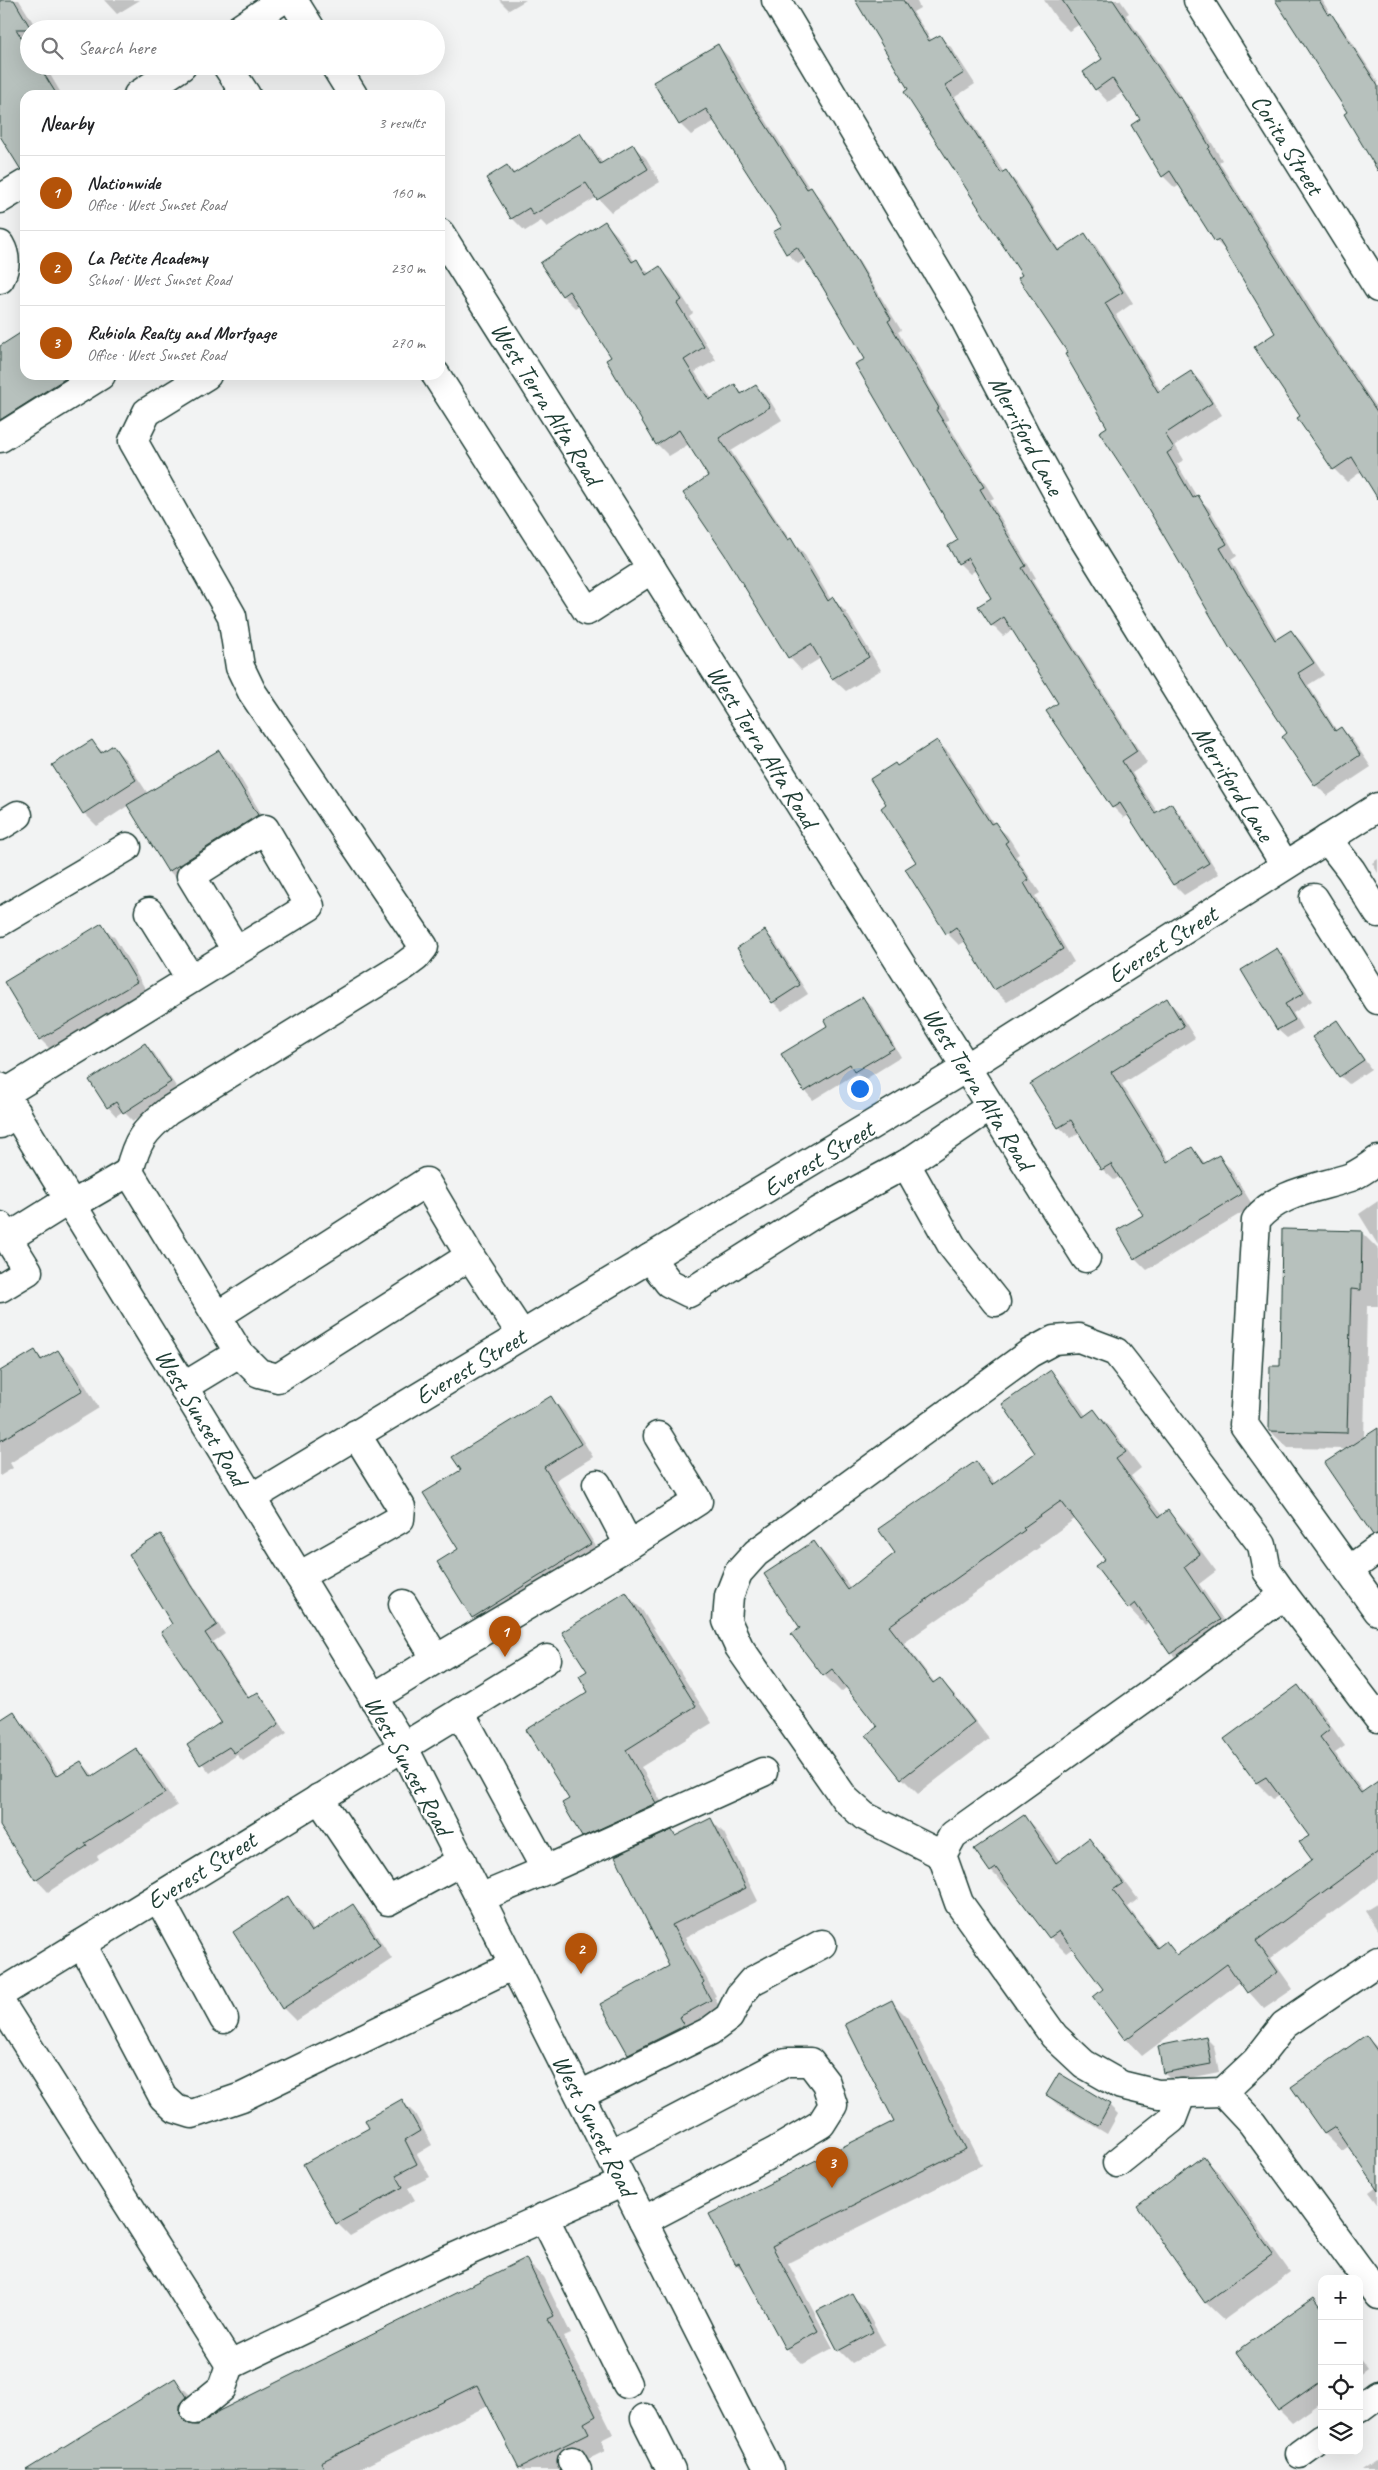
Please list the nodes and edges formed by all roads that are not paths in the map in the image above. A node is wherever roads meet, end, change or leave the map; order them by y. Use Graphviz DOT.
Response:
graph roads {
  1 [pos="282,0"];
  2 [pos="293,0"];
  3 [pos="776,0"];
  4 [pos="1198,0"];
  5 [pos="252,20"];
  6 [pos="305,20"];
  7 [pos="168,75"];
  8 [pos="233,75"];
  9 [pos="341,75"];
  10 [pos="146,90"];
  11 [pos="243,90"];
  12 [pos="350,90"];
  13 [pos="20,187"];
  14 [pos="0,199"];
  15 [pos="445,241"];
  16 [pos="0,245"];
  17 [pos="0,279"];
  18 [pos="1378,288"];
  19 [pos="93,380"];
  20 [pos="199,380"];
  21 [pos="439,380"];
  22 [pos="0,438"];
  23 [pos="652,569"];
  24 [pos="1378,807"];
  25 [pos="1327,839"];
  26 [pos="126,847"];
  27 [pos="1285,865"];
  28 [pos="1314,898"];
  29 [pos="149,912"];
  30 [pos="1378,913"];
  31 [pos="0,922"];
  32 [pos="236,950"];
  33 [pos="190,978"];
  34 [pos="1378,1000"];
  35 [pos="966,1068"];
  36 [pos="5,1104"];
  37 [pos="990,1107"];
  38 [pos="1378,1160"];
  39 [pos="906,1164"];
  40 [pos="129,1172"];
  41 [pos="71,1202"];
  42 [pos="4,1232"];
  43 [pos="470,1256"];
  44 [pos="650,1258"];
  45 [pos="1086,1258"];
  46 [pos="0,1288"];
  47 [pos="996,1302"];
  48 [pos="217,1316"];
  49 [pos="522,1335"];
  50 [pos="239,1353"];
  51 [pos="184,1387"];
  52 [pos="356,1434"];
  53 [pos="658,1436"];
  54 [pos="596,1484"];
  55 [pos="251,1498"];
  56 [pos="629,1545"];
  57 [pos="1378,1549"];
  58 [pos="1349,1570"];
  59 [pos="299,1576"];
  60 [pos="1284,1595"];
  61 [pos="403,1604"];
  62 [pos="1378,1611"];
  63 [pos="436,1659"];
  64 [pos="546,1660"];
  65 [pos="373,1698"];
  66 [pos="460,1712"];
  67 [pos="1378,1718"];
  68 [pos="403,1746"];
  69 [pos="763,1772"];
  70 [pos="319,1798"];
  71 [pos="942,1855"];
  72 [pos="462,1861"];
  73 [pos="546,1870"];
  74 [pos="158,1897"];
  75 [pos="480,1898"];
  76 [pos="82,1944"];
  77 [pos="822,1944"];
  78 [pos="1378,1961"];
  79 [pos="514,1965"];
  80 [pos="3,1988"];
  81 [pos="224,2019"];
  82 [pos="1223,2092"];
  83 [pos="1182,2093"];
  84 [pos="580,2095"];
  85 [pos="610,2154"];
  86 [pos="1117,2164"];
  87 [pos="624,2182"];
  88 [pos="544,2217"];
  89 [pos="643,2221"];
  90 [pos="1378,2295"];
  91 [pos="230,2365"];
  92 [pos="627,2384"];
  93 [pos="1378,2395"];
  94 [pos="1363,2406"];
  95 [pos="195,2410"];
  96 [pos="645,2418"];
  97 [pos="1318,2441"];
  98 [pos="1300,2454"];
  99 [pos="671,2470"];
  100 [pos="769,2470"];
  1 -- 5 [label="street"];
  2 -- 6 [label="street"];
  3 -- 27 [label="street, Merriford Lane"];
  4 -- 18 [label="street, Corita Street"];
  7 -- 10 [label="street"];
  8 -- 11 [label="street"];
  9 -- 12 [label="street"];
  13 -- 14 [label="street"];
  15 -- 23 [label="street, West Terra Alta Road"];
  16 -- 17 [label="street"];
  19 -- 22 [label="street"];
  20 -- 40 [label="street"];
  21 -- 23 [label="street"];
  23 -- 35 [label="street, West Terra Alta Road"];
  24 -- 25 [label="street, Everest Street"];
  25 -- 27 [label="street, Everest Street"];
  25 -- 30 [label="street"];
  26 -- 31 [label="street"];
  27 -- 35 [label="street, Everest Street"];
  28 -- 34 [label="street"];
  29 -- 33 [label="street"];
  32 -- 32 [label="street"];
  32 -- 33 [label="street"];
  33 -- 36 [label="street"];
  35 -- 37 [label="street, West Terra Alta Road"];
  35 -- 44 [label="street, Everest Street"];
  36 -- 41 [label="street, West Sunset Road"];
  37 -- 39 [label="street"];
  37 -- 45 [label="street, West Terra Alta Road"];
  38 -- 58 [label="street"];
  39 -- 44 [label="street"];
  39 -- 47 [label="street"];
  40 -- 41 [label="street"];
  40 -- 48 [label="street"];
  41 -- 42 [label="street"];
  41 -- 51 [label="street, West Sunset Road"];
  42 -- 46 [label="street"];
  43 -- 48 [label="street"];
  43 -- 49 [label="street"];
  43 -- 50 [label="street"];
  44 -- 49 [label="street, Everest Street"];
  48 -- 50 [label="street"];
  49 -- 52 [label="street, Everest Street"];
  50 -- 51 [label="street"];
  51 -- 55 [label="street, West Sunset Road"];
  52 -- 55 [label="street, Everest Street"];
  52 -- 59 [label="street"];
  53 -- 56 [label="street"];
  54 -- 56 [label="street"];
  55 -- 59 [label="street, West Sunset Road"];
  56 -- 63 [label="street"];
  57 -- 58 [label="street"];
  58 -- 62 [label="street"];
  59 -- 65 [label="street, West Sunset Road"];
  60 -- 67 [label="street"];
  60 -- 71 [label="street"];
  60 -- 71 [label="street"];
  61 -- 63 [label="street"];
  63 -- 65 [label="street"];
  64 -- 66 [label="street, Everest Street"];
  65 -- 68 [label="street, West Sunset Road"];
  66 -- 68 [label="street, Everest Street"];
  66 -- 73 [label="street"];
  68 -- 70 [label="street, Everest Street"];
  68 -- 72 [label="street, West Sunset Road"];
  69 -- 73 [label="street"];
  70 -- 72 [label="street"];
  70 -- 74 [label="street, Everest Street"];
  71 -- 83 [label="street"];
  72 -- 75 [label="street, West Sunset Road"];
  73 -- 75 [label="street"];
  74 -- 76 [label="street, Everest Street"];
  74 -- 81 [label="street"];
  75 -- 79 [label="street, West Sunset Road"];
  76 -- 79 [label="street"];
  76 -- 80 [label="street, Everest Street"];
  77 -- 84 [label="street"];
  78 -- 82 [label="street"];
  79 -- 84 [label="street, West Sunset Road"];
  80 -- 91 [label="street"];
  82 -- 83 [label="street"];
  82 -- 90 [label="street"];
  83 -- 86 [label="street"];
  84 -- 85 [label="street, West Sunset Road"];
  85 -- 87 [label="street, West Sunset Road"];
  85 -- 89 [label="street"];
  87 -- 88 [label="street"];
  87 -- 89 [label="street, West Sunset Road"];
  88 -- 91 [label="street"];
  88 -- 92 [label="street"];
  89 -- 100 [label="street, West Sunset Road"];
  91 -- 95 [label="street"];
  93 -- 94 [label="street"];
  96 -- 99 [label="street"];
  97 -- 98 [label="street"];
}
